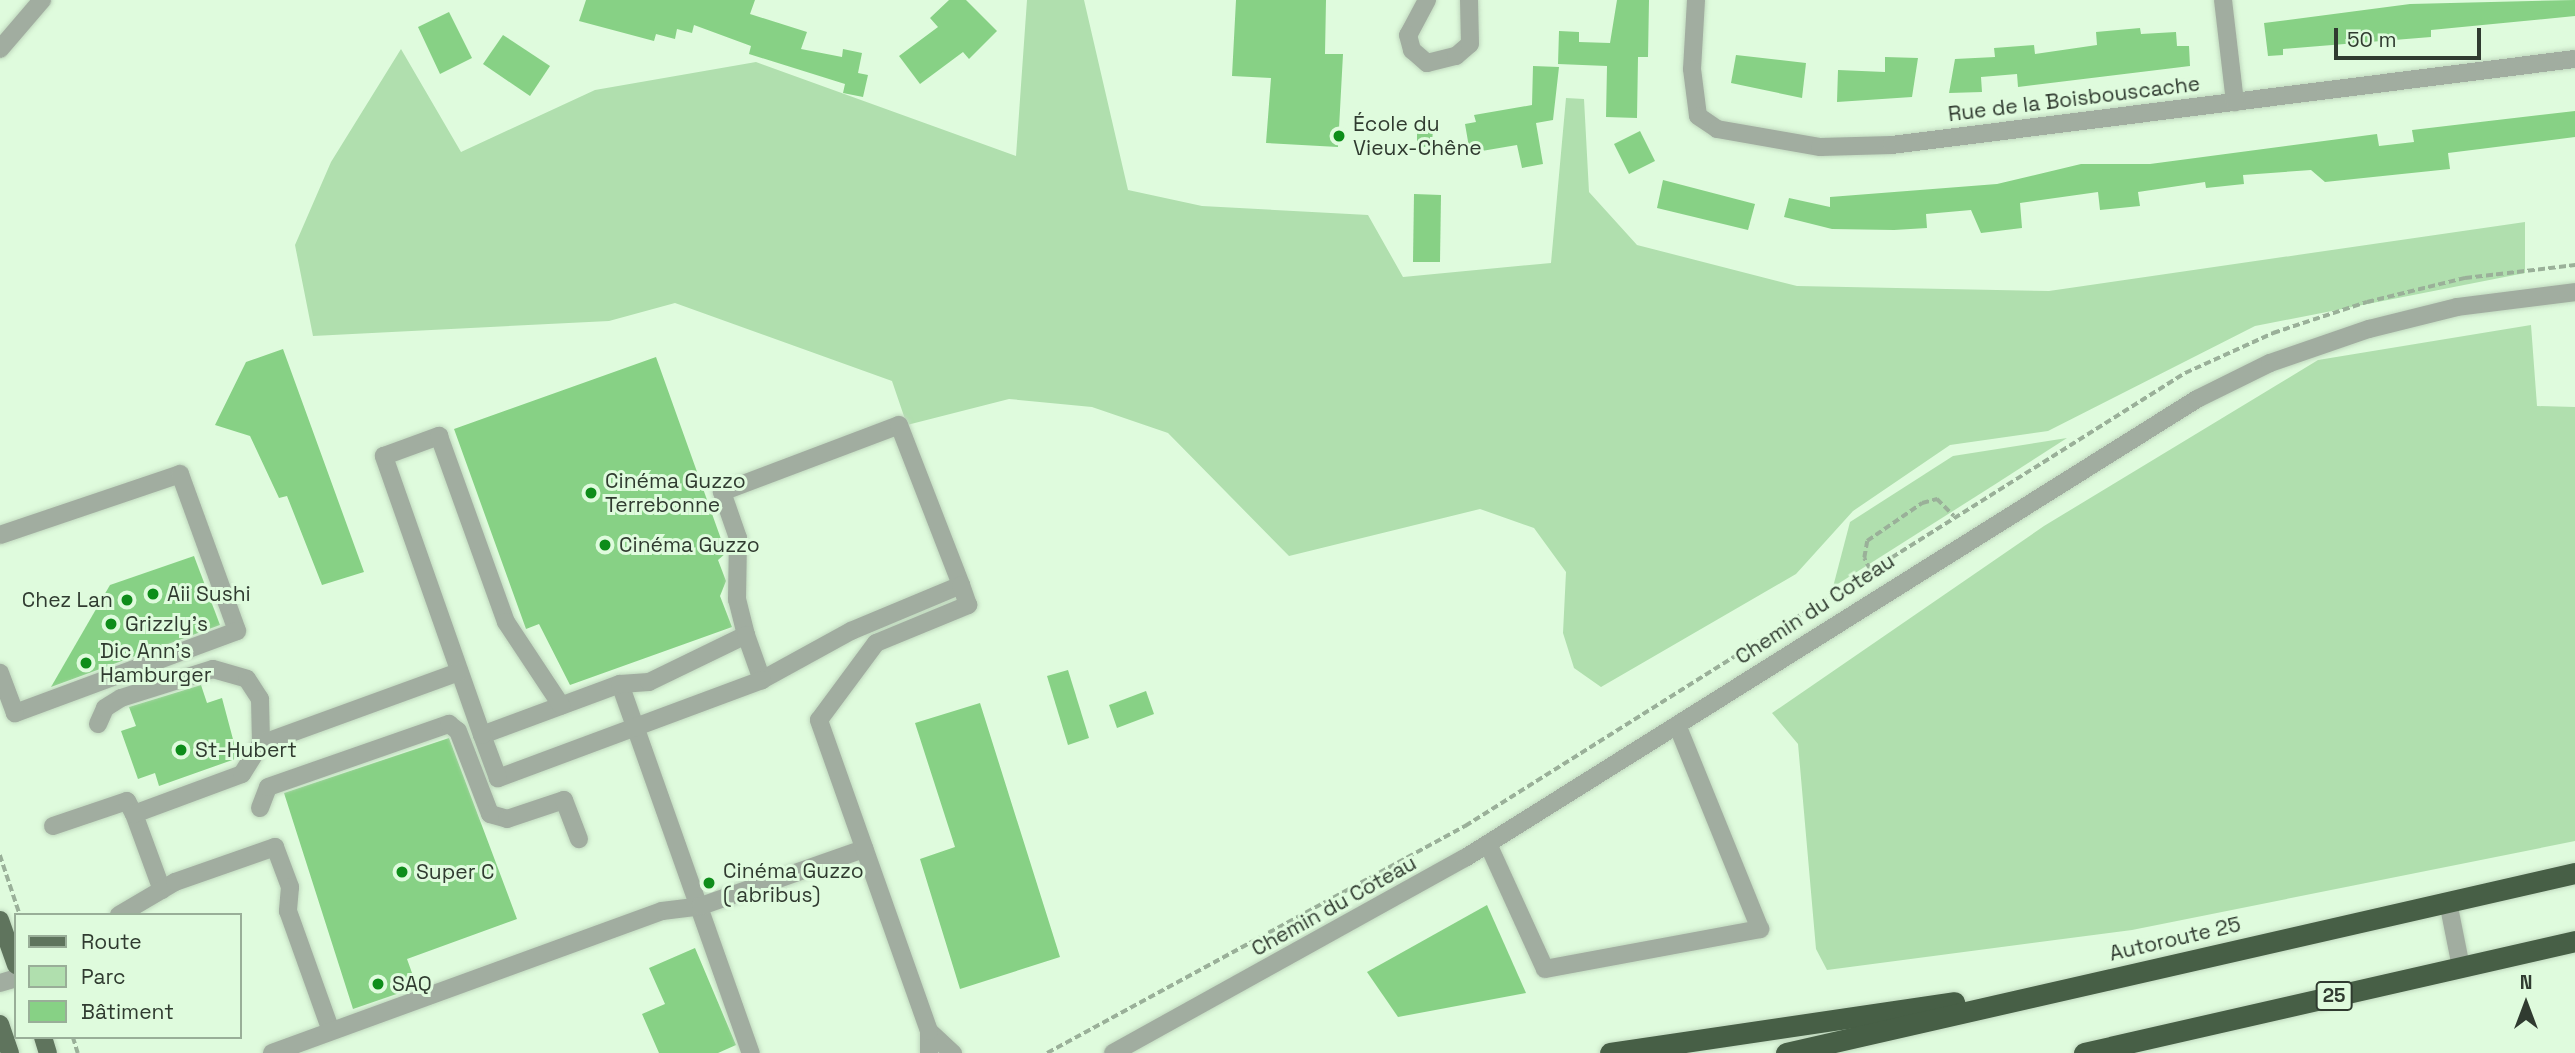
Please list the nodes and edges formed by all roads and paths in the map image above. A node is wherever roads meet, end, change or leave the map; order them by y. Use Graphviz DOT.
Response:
graph roads {
  1 [pos="23,0"];
  2 [pos="42,0"];
  3 [pos="1427,0"];
  4 [pos="1469,0"];
  5 [pos="1696,0"];
  6 [pos="2223,0"];
  7 [pos="29,20"];
  8 [pos="0,49"];
  9 [pos="2575,60"];
  10 [pos="2235,102"];
  11 [pos="2575,292"];
  12 [pos="1954,516"];
  13 [pos="0,535"];
  14 [pos="1870,569"];
  15 [pos="961,585"];
  16 [pos="746,635"];
  17 [pos="460,672"];
  18 [pos="0,673"];
  19 [pos="762,680"];
  20 [pos="620,684"];
  21 [pos="561,705"];
  22 [pos="98,724"];
  23 [pos="1677,725"];
  24 [pos="638,729"];
  25 [pos="482,735"];
  26 [pos="261,744"];
  27 [pos="260,808"];
  28 [pos="134,814"];
  29 [pos="53,826"];
  30 [pos="579,839"];
  31 [pos="1488,844"];
  32 [pos="864,849"];
  33 [pos="1417,854"];
  34 [pos="0,855"];
  35 [pos="2575,873"];
  36 [pos="162,890"];
  37 [pos="2448,902"];
  38 [pos="701,906"];
  39 [pos="19,913"];
  40 [pos="122,913"];
  41 [pos="0,920"];
  42 [pos="2575,941"];
  43 [pos="11,955"];
  44 [pos="2461,967"];
  45 [pos="2112,979"];
  46 [pos="0,1024"];
  47 [pos="331,1031"];
  48 [pos="929,1031"];
  49 [pos="0,1049"];
  50 [pos="8,1053"];
  51 [pos="272,1053"];
  52 [pos="751,1053"];
  53 [pos="929,1053"];
  54 [pos="953,1053"];
  55 [pos="1047,1053"];
  56 [pos="1114,1053"];
  57 [pos="1609,1053"];
  58 [pos="1786,1053"];
  59 [pos="2084,1053"];
  1 -- 7 [label="street"];
  2 -- 7 [label="street"];
  3 -- 4 [label="street"];
  5 -- 10 [label="street, Rue de la Boisbouscache"];
  6 -- 10 [label="street"];
  7 -- 8 [label="street"];
  9 -- 10 [label="street, Rue de la Boisbouscache"];
  11 -- 23 [label="street, Chemin du Coteau"];
  12 -- 14 [label="path"];
  13 -- 18 [label="street"];
  15 -- 16 [label="street"];
  15 -- 19 [label="street"];
  15 -- 32 [label="street"];
  16 -- 19 [label="street"];
  16 -- 20 [label="street"];
  17 -- 21 [label="street"];
  17 -- 25 [label="street"];
  17 -- 26 [label="street"];
  19 -- 24 [label="street"];
  20 -- 21 [label="street"];
  20 -- 24 [label="street"];
  21 -- 25 [label="street"];
  22 -- 26 [label="street"];
  23 -- 31 [label="street, Chemin du Coteau"];
  23 -- 31 [label="street"];
  24 -- 25 [label="street"];
  24 -- 38 [label="street"];
  26 -- 28 [label="street"];
  27 -- 30 [label="street"];
  28 -- 29 [label="street"];
  28 -- 36 [label="street"];
  31 -- 56 [label="street, Chemin du Coteau"];
  32 -- 38 [label="street"];
  32 -- 48 [label="street"];
  33 -- 55 [label="path, Chemin du Coteau"];
  34 -- 39 [label="path"];
  35 -- 37 [label="highway, Autoroute 25"];
  36 -- 40 [label="street"];
  36 -- 47 [label="street"];
  37 -- 44 [label="street"];
  37 -- 45 [label="highway, Autoroute 25"];
  38 -- 47 [label="street"];
  38 -- 52 [label="street"];
  41 -- 43 [label="main road"];
  42 -- 44 [label="highway, 25"];
  44 -- 59 [label="highway, 25"];
  45 -- 57 [label="highway"];
  45 -- 58 [label="highway, Autoroute 25"];
  46 -- 50 [label="main road"];
  47 -- 51 [label="street"];
  48 -- 53 [label="street"];
  48 -- 54 [label="street"];
  49 -- 50 [label="main road"];
}
